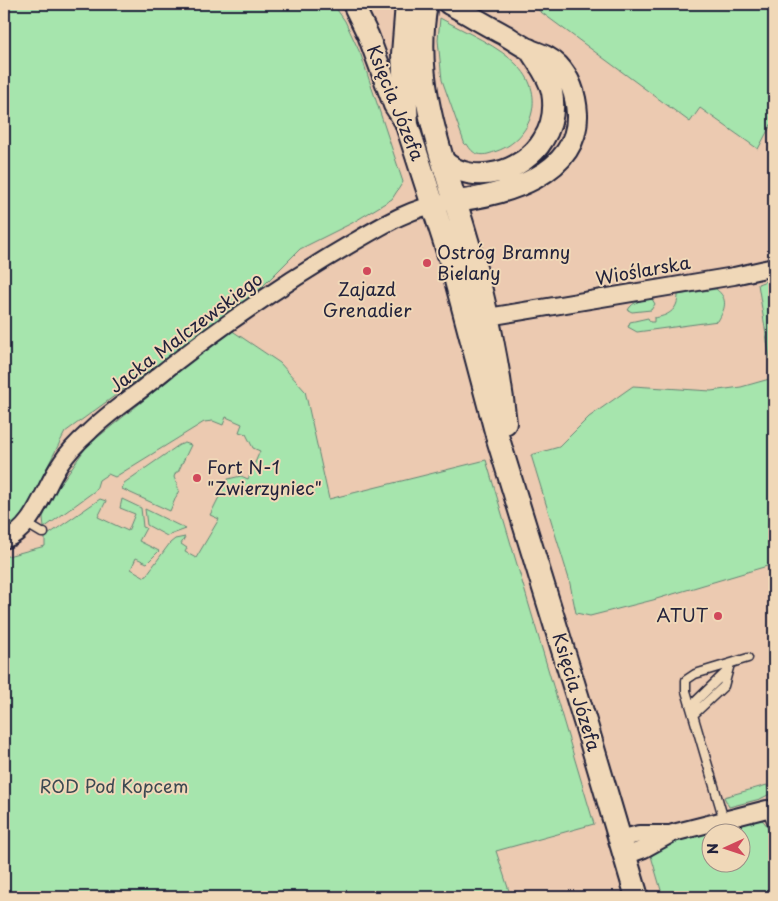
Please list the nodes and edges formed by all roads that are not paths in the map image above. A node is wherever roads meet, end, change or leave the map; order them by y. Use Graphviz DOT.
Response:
graph roads {
  1 [pos="353,4"];
  2 [pos="449,4"];
  3 [pos="416,12"];
  4 [pos="529,49"];
  5 [pos="407,125"];
  6 [pos="444,161"];
  7 [pos="456,201"];
  8 [pos="434,204"];
  9 [pos="774,267"];
  10 [pos="458,286"];
  11 [pos="488,317"];
  12 [pos="472,344"];
  13 [pos="513,486"];
  14 [pos="27,524"];
  15 [pos="44,533"];
  16 [pos="4,540"];
  17 [pos="748,658"];
  18 [pos="729,667"];
  19 [pos="693,715"];
  20 [pos="771,808"];
  21 [pos="724,820"];
  22 [pos="774,828"];
  23 [pos="622,847"];
  24 [pos="636,897"];
  1 -- 5 [label="street, Księcia Józefa"];
  2 -- 4 [label="street, Księcia Józefa"];
  3 -- 5 [label="main road"];
  3 -- 6 [label="main road"];
  4 -- 6 [label="street, Księcia Józefa"];
  4 -- 7 [label="street, Księcia Józefa"];
  5 -- 8 [label="main road, Księcia Józefa"];
  6 -- 7 [label="main road, Księcia Józefa"];
  7 -- 8 [label="street, Księcia Józefa"];
  7 -- 11 [label="main road, Księcia Józefa"];
  8 -- 10 [label="main road, Księcia Józefa"];
  8 -- 14 [label="street, Jacka Malczewskiego"];
  9 -- 11 [label="street, Wioślarska"];
  10 -- 11 [label="street"];
  10 -- 12 [label="main road, Księcia Józefa"];
  11 -- 12 [label="street"];
  11 -- 13 [label="main road, Księcia Józefa"];
  12 -- 13 [label="main road, Księcia Józefa"];
  13 -- 23 [label="main road, Księcia Józefa"];
  14 -- 15 [label="lane"];
  14 -- 16 [label="street, Jacka Malczewskiego"];
  17 -- 18 [label="lane"];
  18 -- 19 [label="lane"];
  18 -- 19 [label="lane"];
  19 -- 21 [label="lane"];
  20 -- 21 [label="street"];
  20 -- 22 [label="lane"];
  21 -- 23 [label="street"];
  23 -- 24 [label="main road, Księcia Józefa"];
}
